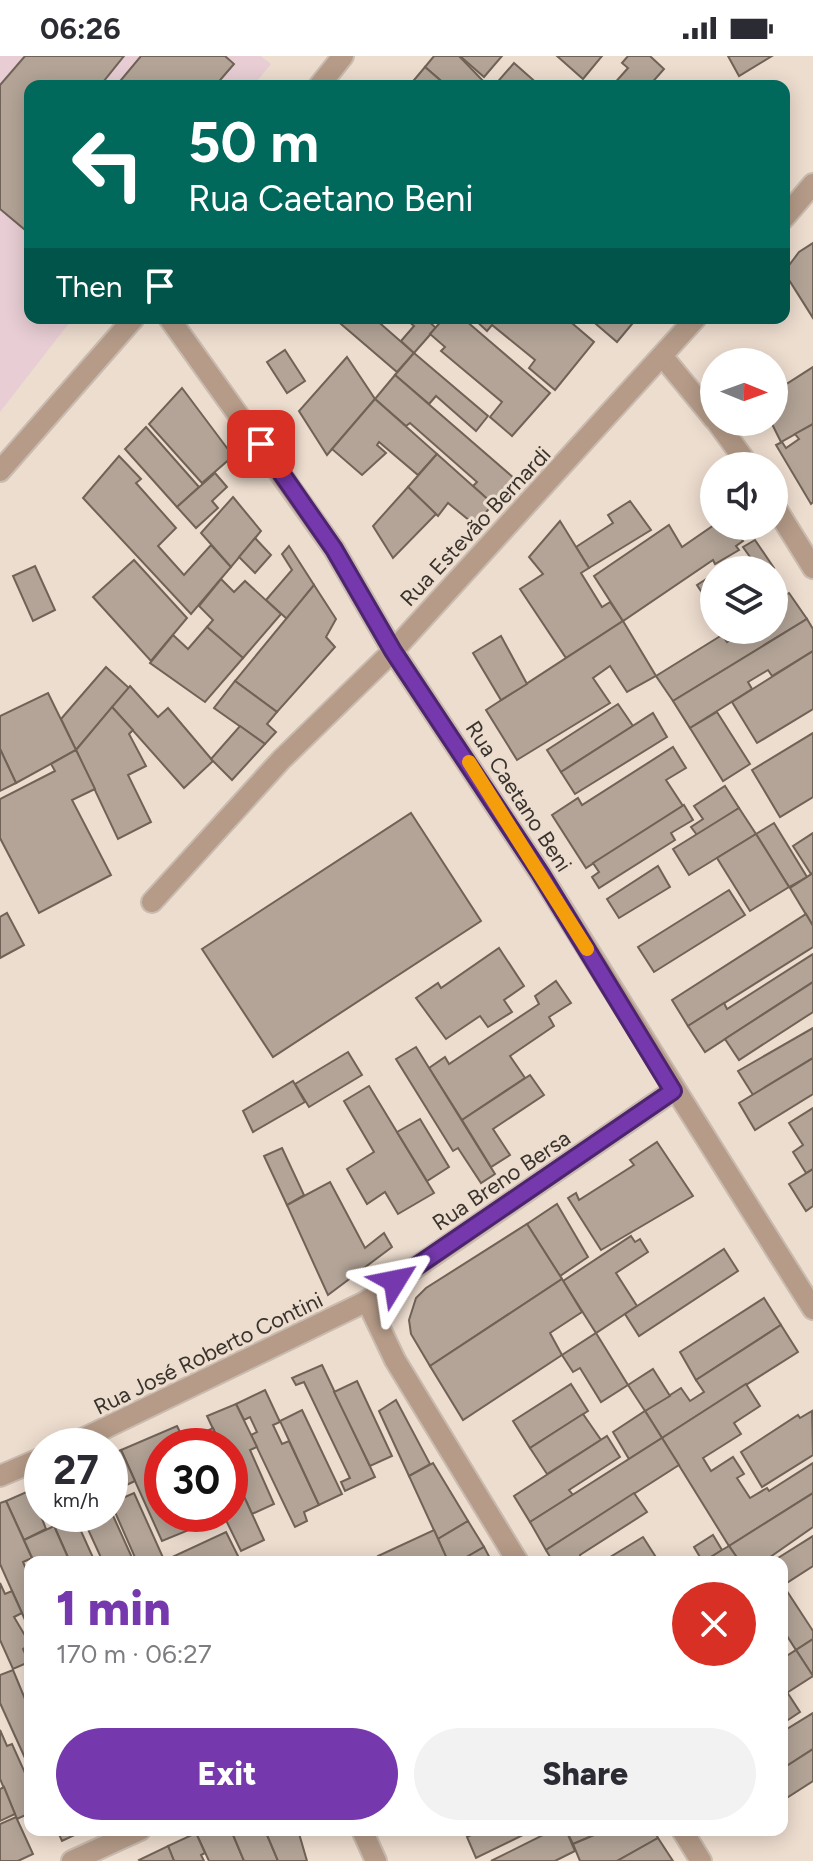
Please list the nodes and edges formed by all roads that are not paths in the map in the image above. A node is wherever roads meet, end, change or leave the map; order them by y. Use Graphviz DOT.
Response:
graph roads {
  1 [pos="343,56"];
  2 [pos="324,80"];
  3 [pos="813,184"];
  4 [pos="790,211"];
  5 [pos="129,324"];
  6 [pos="173,324"];
  7 [pos="691,324"];
  8 [pos="663,357"];
  9 [pos="700,402"];
  10 [pos="0,471"];
  11 [pos="788,528"];
  12 [pos="813,568"];
  13 [pos="393,651"];
  14 [pos="152,902"];
  15 [pos="673,1091"];
  16 [pos="367,1301"];
  17 [pos="813,1309"];
  18 [pos="105,1428"];
  19 [pos="24,1466"];
  20 [pos="0,1476"];
  21 [pos="514,1556"];
  22 [pos="127,1836"];
  23 [pos="365,1836"];
  24 [pos="686,1836"];
  25 [pos="72,1861"];
  26 [pos="376,1861"];
  27 [pos="701,1861"];
  1 -- 2 [label="street"];
  3 -- 4 [label="street"];
  5 -- 10 [label="street"];
  6 -- 13 [label="street, Rua Caetano Beni"];
  7 -- 8 [label="street, Rua Estevão Bernardi"];
  8 -- 9 [label="street"];
  8 -- 13 [label="street, Rua Estevão Bernardi"];
  11 -- 12 [label="street"];
  13 -- 14 [label="street, Rua Estevão Bernardi"];
  13 -- 15 [label="street, Rua Caetano Beni"];
  15 -- 16 [label="street, Rua Breno Bersa"];
  15 -- 17 [label="street, Rua Caetano Beni"];
  16 -- 18 [label="street, Rua José Roberto Contini"];
  16 -- 21 [label="street"];
  19 -- 20 [label="street"];
  22 -- 25 [label="street"];
  23 -- 26 [label="street"];
  24 -- 27 [label="street"];
}
